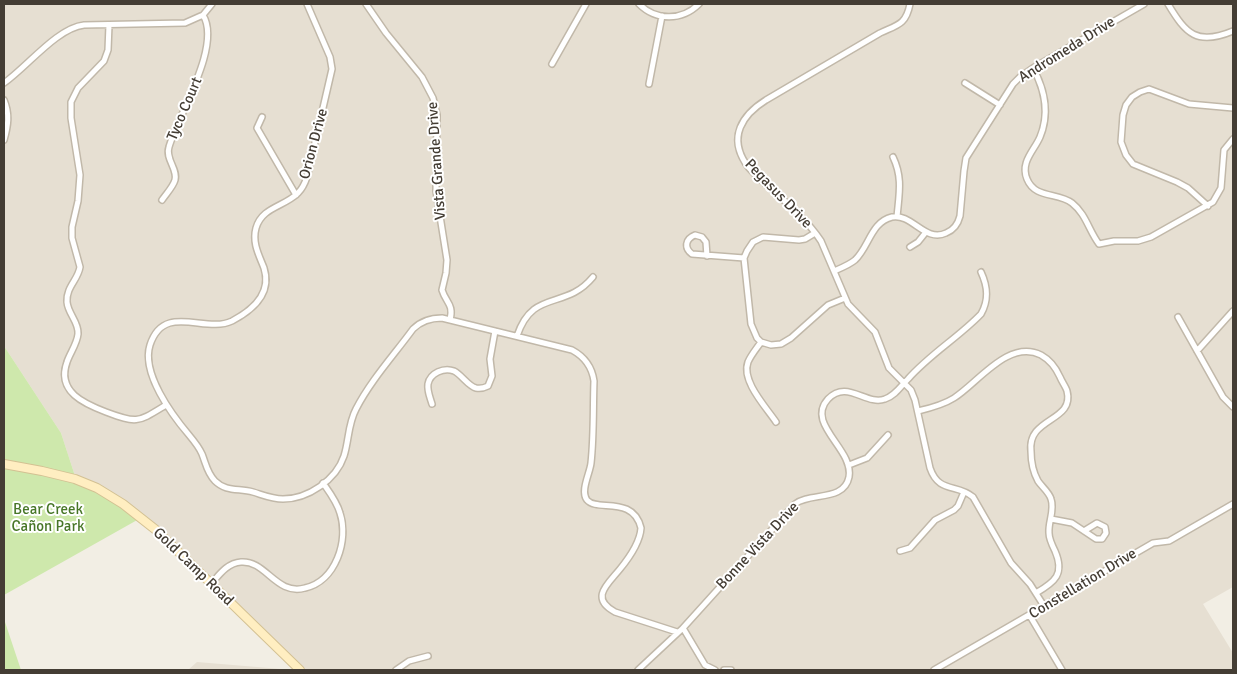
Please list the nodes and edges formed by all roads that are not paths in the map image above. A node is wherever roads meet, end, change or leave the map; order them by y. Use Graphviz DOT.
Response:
graph roads {
  1 [pos="212,4"];
  2 [pos="307,4"];
  3 [pos="366,4"];
  4 [pos="586,4"];
  5 [pos="638,4"];
  6 [pos="699,4"];
  7 [pos="910,4"];
  8 [pos="1144,4"];
  9 [pos="1168,4"];
  10 [pos="203,15"];
  11 [pos="662,16"];
  12 [pos="109,25"];
  13 [pos="1233,31"];
  14 [pos="552,64"];
  15 [pos="1033,68"];
  16 [pos="4,83"];
  17 [pos="965,83"];
  18 [pos="649,84"];
  19 [pos="4,100"];
  20 [pos="1000,105"];
  21 [pos="1233,108"];
  22 [pos="262,117"];
  23 [pos="1233,139"];
  24 [pos="4,140"];
  25 [pos="893,158"];
  26 [pos="296,195"];
  27 [pos="162,200"];
  28 [pos="1208,206"];
  29 [pos="897,217"];
  30 [pos="926,232"];
  31 [pos="816,233"];
  32 [pos="910,246"];
  33 [pos="707,256"];
  34 [pos="744,258"];
  35 [pos="834,271"];
  36 [pos="981,272"];
  37 [pos="593,277"];
  38 [pos="845,298"];
  39 [pos="1233,311"];
  40 [pos="1178,317"];
  41 [pos="450,320"];
  42 [pos="495,331"];
  43 [pos="517,336"];
  44 [pos="761,342"];
  45 [pos="1197,351"];
  46 [pos="904,383"];
  47 [pos="432,404"];
  48 [pos="166,405"];
  49 [pos="1233,407"];
  50 [pos="918,411"];
  51 [pos="776,422"];
  52 [pos="888,435"];
  53 [pos="4,464"];
  54 [pos="849,465"];
  55 [pos="323,484"];
  56 [pos="964,492"];
  57 [pos="1233,504"];
  58 [pos="1051,518"];
  59 [pos="1084,531"];
  60 [pos="900,552"];
  61 [pos="211,584"];
  62 [pos="1036,593"];
  63 [pos="1044,606"];
  64 [pos="1030,616"];
  65 [pos="682,628"];
  66 [pos="677,632"];
  67 [pos="428,656"];
  68 [pos="300,670"];
  69 [pos="396,670"];
  70 [pos="638,670"];
  71 [pos="715,670"];
  72 [pos="724,670"];
  73 [pos="732,670"];
  74 [pos="934,670"];
  75 [pos="1062,670"];
  1 -- 10 [label="street"];
  2 -- 26 [label="street, Orion Drive"];
  3 -- 41 [label="street, Vista Grande Drive"];
  4 -- 14 [label="street"];
  5 -- 11 [label="street"];
  6 -- 11 [label="street"];
  7 -- 31 [label="street, Pegasus Drive"];
  8 -- 15 [label="street, Andromeda Drive"];
  9 -- 13 [label="street"];
  10 -- 12 [label="street"];
  10 -- 27 [label="street, Tyco Court"];
  11 -- 18 [label="street"];
  12 -- 16 [label="street"];
  12 -- 48 [label="street"];
  15 -- 20 [label="street, Andromeda Drive"];
  15 -- 28 [label="street"];
  17 -- 20 [label="street"];
  19 -- 24 [label="street"];
  20 -- 30 [label="street, Andromeda Drive"];
  21 -- 28 [label="street"];
  22 -- 26 [label="street"];
  23 -- 28 [label="street"];
  25 -- 29 [label="street"];
  26 -- 48 [label="street, Orion Drive"];
  29 -- 30 [label="street"];
  29 -- 35 [label="street"];
  30 -- 32 [label="street"];
  31 -- 34 [label="street"];
  31 -- 35 [label="street, Pegasus Drive"];
  33 -- 33 [label="street"];
  33 -- 34 [label="street"];
  34 -- 44 [label="street"];
  35 -- 38 [label="street, Pegasus Drive"];
  36 -- 46 [label="street"];
  37 -- 43 [label="street"];
  38 -- 44 [label="street"];
  38 -- 46 [label="street, Pegasus Drive"];
  39 -- 45 [label="street"];
  40 -- 45 [label="street"];
  41 -- 42 [label="street"];
  41 -- 55 [label="street, Orion Drive"];
  42 -- 43 [label="street"];
  42 -- 47 [label="street"];
  43 -- 66 [label="street"];
  44 -- 51 [label="street"];
  45 -- 49 [label="street"];
  46 -- 50 [label="street, Pegasus Drive"];
  46 -- 54 [label="street"];
  48 -- 55 [label="street, Orion Drive"];
  50 -- 56 [label="street, Pegasus Drive"];
  50 -- 58 [label="street"];
  52 -- 54 [label="street"];
  53 -- 61 [label="street, Gold Camp Road"];
  54 -- 65 [label="street, Bonne Vista Drive"];
  55 -- 61 [label="street"];
  56 -- 60 [label="street"];
  56 -- 62 [label="street, Pegasus Drive"];
  57 -- 63 [label="street, Constellation Drive"];
  58 -- 59 [label="street"];
  58 -- 62 [label="street"];
  61 -- 68 [label="street, Gold Camp Road"];
  62 -- 63 [label="street, Pegasus Drive"];
  63 -- 64 [label="street, Constellation Drive"];
  64 -- 74 [label="street, Constellation Drive"];
  64 -- 75 [label="street"];
  65 -- 66 [label="street, Bonne Vista Drive"];
  65 -- 71 [label="street"];
  66 -- 70 [label="street, Bonne Vista Drive"];
  67 -- 69 [label="street"];
  72 -- 73 [label="street"];
}
